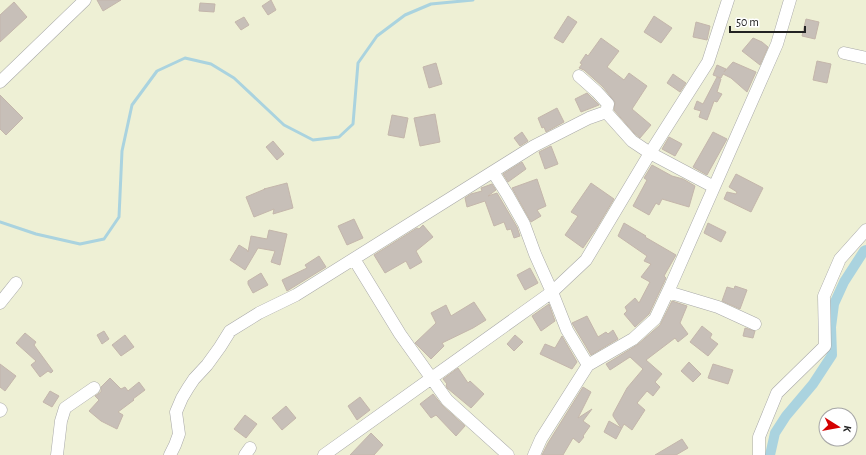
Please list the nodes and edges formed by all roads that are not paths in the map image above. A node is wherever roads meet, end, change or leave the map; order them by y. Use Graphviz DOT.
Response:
graph roads {
  1 [pos="85,0"];
  2 [pos="728,0"];
  3 [pos="790,0"];
  4 [pos="844,53"];
  5 [pos="866,58"];
  6 [pos="579,76"];
  7 [pos="0,82"];
  8 [pos="606,112"];
  9 [pos="650,153"];
  10 [pos="493,172"];
  11 [pos="714,188"];
  12 [pos="866,230"];
  13 [pos="354,259"];
  14 [pos="16,283"];
  15 [pos="552,292"];
  16 [pos="668,292"];
  17 [pos="0,303"];
  18 [pos="755,324"];
  19 [pos="588,365"];
  20 [pos="432,378"];
  21 [pos="94,388"];
  22 [pos="57,455"];
  23 [pos="170,455"];
  24 [pos="324,455"];
  25 [pos="508,455"];
  26 [pos="534,455"];
  27 [pos="759,455"];
  1 -- 7 [label="street"];
  2 -- 9 [label="street"];
  3 -- 11 [label="street"];
  4 -- 5 [label="street"];
  6 -- 8 [label="street"];
  8 -- 9 [label="street"];
  8 -- 10 [label="street"];
  9 -- 11 [label="street"];
  9 -- 15 [label="street"];
  10 -- 13 [label="street"];
  10 -- 15 [label="street"];
  11 -- 16 [label="street"];
  12 -- 27 [label="street"];
  13 -- 20 [label="street"];
  13 -- 23 [label="street"];
  14 -- 17 [label="street"];
  15 -- 19 [label="street"];
  15 -- 20 [label="street"];
  16 -- 18 [label="street"];
  16 -- 19 [label="street"];
  19 -- 26 [label="street"];
  20 -- 24 [label="street"];
  20 -- 25 [label="street"];
  21 -- 22 [label="street"];
}
